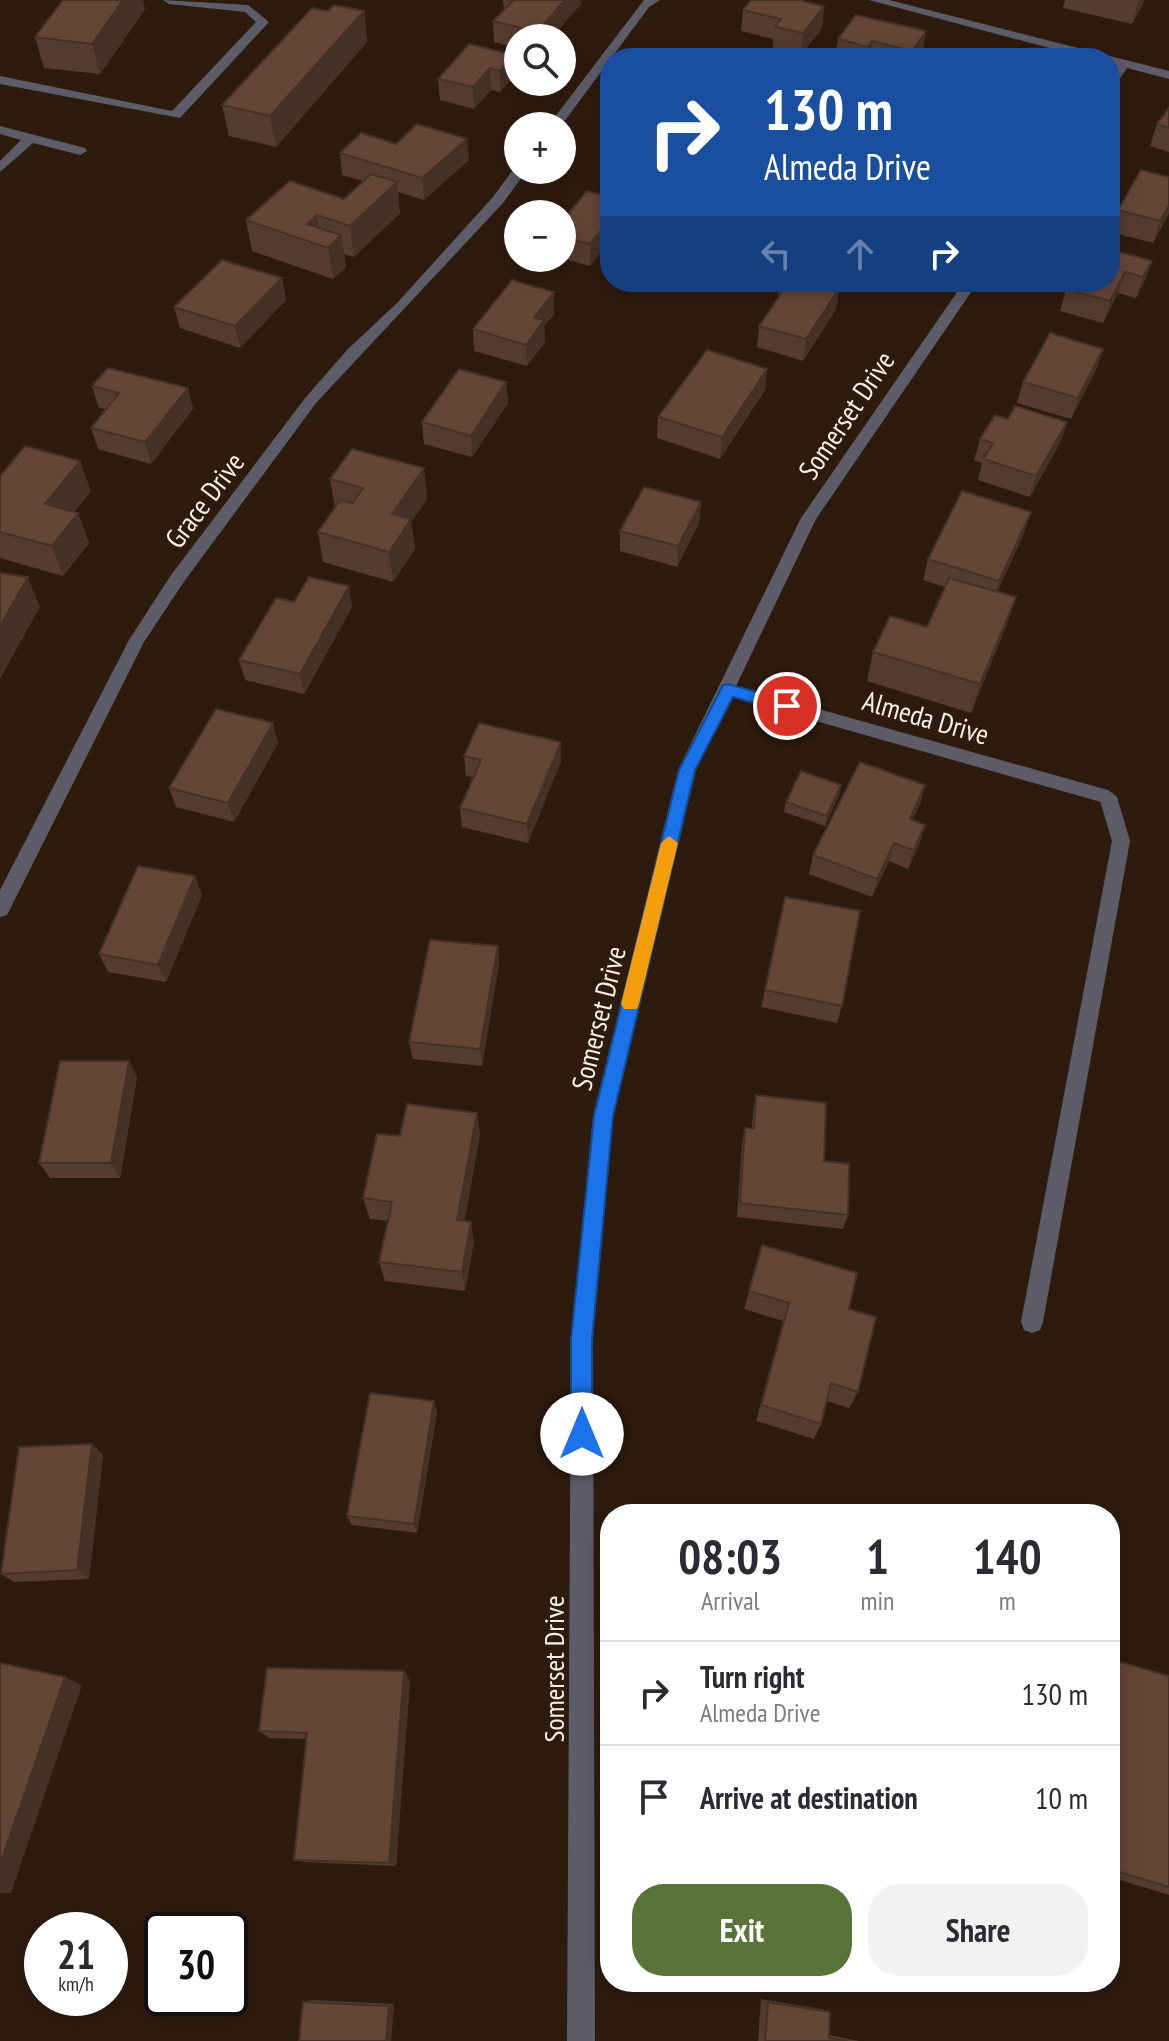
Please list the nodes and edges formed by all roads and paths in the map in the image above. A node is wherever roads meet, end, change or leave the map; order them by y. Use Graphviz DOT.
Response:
graph roads {
  1 [pos="169,0"];
  2 [pos="654,0"];
  3 [pos="875,0"];
  4 [pos="612,48"];
  5 [pos="1063,48"];
  6 [pos="1120,63"];
  7 [pos="600,64"];
  8 [pos="1124,64"];
  9 [pos="1120,70"];
  10 [pos="1169,75"];
  11 [pos="0,80"];
  12 [pos="564,112"];
  13 [pos="0,130"];
  14 [pos="30,138"];
  15 [pos="80,151"];
  16 [pos="0,168"];
  17 [pos="510,184"];
  18 [pos="964,292"];
  19 [pos="728,690"];
  20 [pos="0,909"];
  21 [pos="1032,1322"];
  22 [pos="581,2041"];
  1 -- 11 [label="street"];
  2 -- 4 [label="street"];
  3 -- 5 [label="street"];
  6 -- 8 [label="street"];
  7 -- 12 [label="street"];
  8 -- 9 [label="street"];
  8 -- 10 [label="street"];
  13 -- 14 [label="street"];
  14 -- 15 [label="street"];
  14 -- 16 [label="street"];
  17 -- 20 [label="street, Grace Drive"];
  18 -- 19 [label="street, Somerset Drive"];
  19 -- 21 [label="street, Almeda Drive"];
  19 -- 22 [label="street, Somerset Drive"];
}
